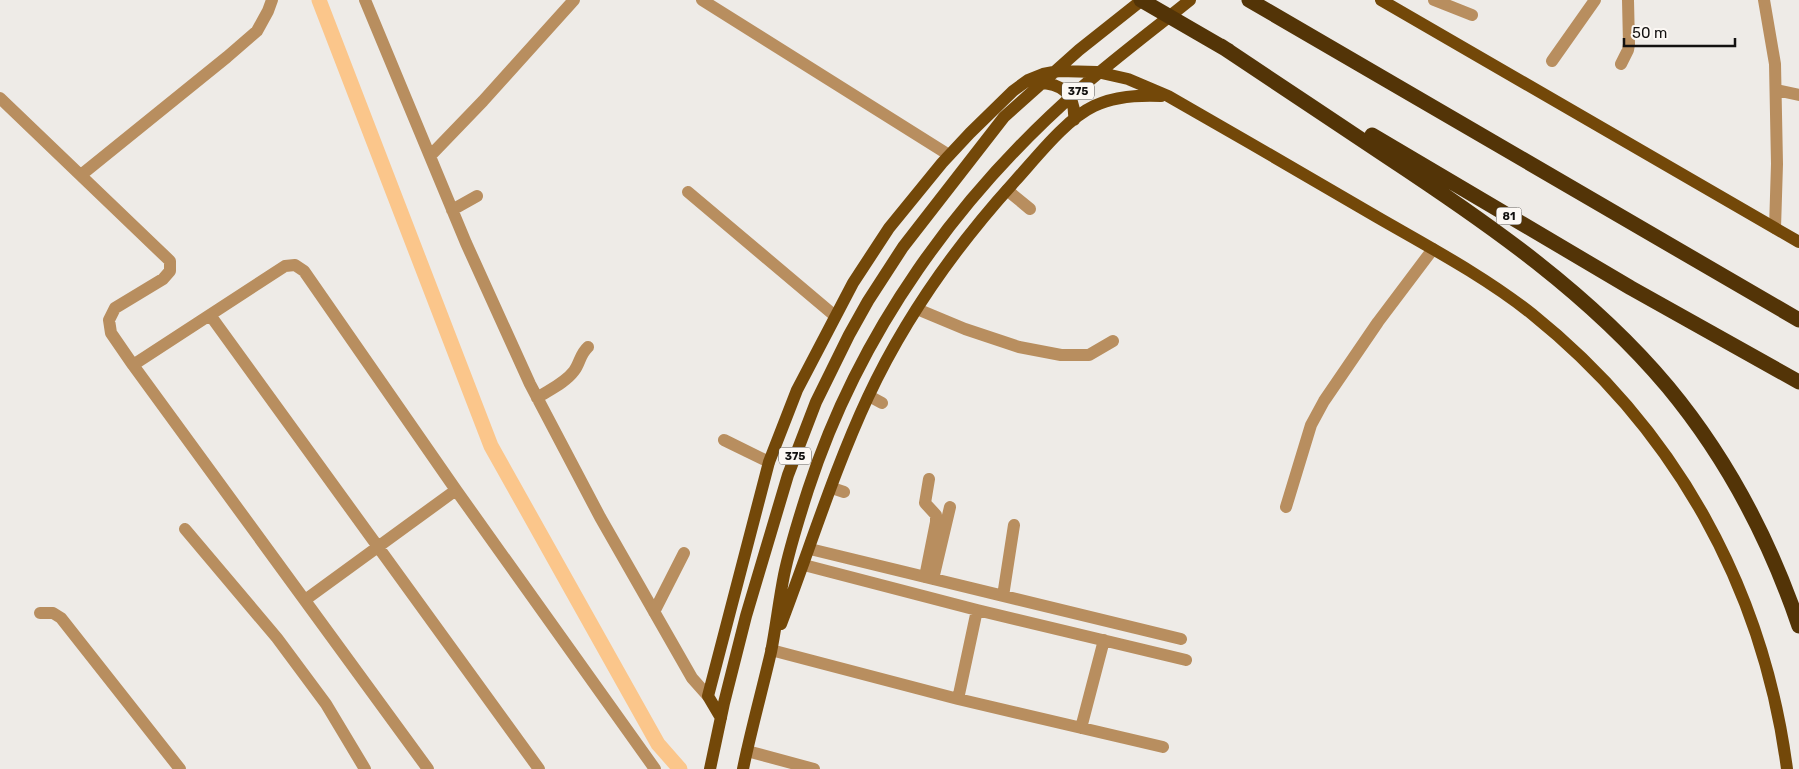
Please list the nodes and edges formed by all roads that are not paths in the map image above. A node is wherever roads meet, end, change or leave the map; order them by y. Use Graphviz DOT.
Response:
graph roads {
  1 [pos="272,0"];
  2 [pos="365,0"];
  3 [pos="702,0"];
  4 [pos="1141,0"];
  5 [pos="1190,0"];
  6 [pos="1249,0"];
  7 [pos="1381,0"];
  8 [pos="1434,0"];
  9 [pos="1595,0"];
  10 [pos="1628,0"];
  11 [pos="1764,0"];
  12 [pos="571,1"];
  13 [pos="1472,15"];
  14 [pos="1220,46"];
  15 [pos="1552,61"];
  16 [pos="1621,64"];
  17 [pos="1022,84"];
  18 [pos="1776,90"];
  19 [pos="1799,95"];
  20 [pos="1168,96"];
  21 [pos="0,98"];
  22 [pos="1074,120"];
  23 [pos="949,155"];
  24 [pos="430,156"];
  25 [pos="81,175"];
  26 [pos="1007,190"];
  27 [pos="688,192"];
  28 [pos="477,196"];
  29 [pos="1030,209"];
  30 [pos="452,210"];
  31 [pos="1775,228"];
  32 [pos="1799,242"];
  33 [pos="1433,249"];
  34 [pos="917,309"];
  35 [pos="210,314"];
  36 [pos="835,316"];
  37 [pos="1799,320"];
  38 [pos="1112,341"];
  39 [pos="588,347"];
  40 [pos="133,366"];
  41 [pos="1799,382"];
  42 [pos="869,396"];
  43 [pos="537,398"];
  44 [pos="882,403"];
  45 [pos="724,440"];
  46 [pos="769,462"];
  47 [pos="930,479"];
  48 [pos="832,488"];
  49 [pos="456,490"];
  50 [pos="844,492"];
  51 [pos="1286,507"];
  52 [pos="950,508"];
  53 [pos="1014,525"];
  54 [pos="185,529"];
  55 [pos="379,547"];
  56 [pos="810,548"];
  57 [pos="684,553"];
  58 [pos="804,565"];
  59 [pos="929,578"];
  60 [pos="1003,596"];
  61 [pos="305,600"];
  62 [pos="977,610"];
  63 [pos="654,612"];
  64 [pos="40,613"];
  65 [pos="1799,626"];
  66 [pos="1181,639"];
  67 [pos="1104,640"];
  68 [pos="771,650"];
  69 [pos="1186,660"];
  70 [pos="708,696"];
  71 [pos="958,699"];
  72 [pos="721,718"];
  73 [pos="1081,728"];
  74 [pos="1163,747"];
  75 [pos="747,751"];
  76 [pos="774,764"];
  77 [pos="711,767"];
  78 [pos="180,769"];
  79 [pos="365,769"];
  80 [pos="428,769"];
  81 [pos="539,769"];
  82 [pos="655,769"];
  83 [pos="743,769"];
  84 [pos="814,769"];
  85 [pos="1787,769"];
  1 -- 25 [label="street"];
  2 -- 24 [label="street"];
  3 -- 23 [label="street"];
  4 -- 14 [label="highway, 81"];
  4 -- 72 [label="main road, 375"];
  5 -- 68 [label="main road, 375"];
  6 -- 37 [label="highway"];
  7 -- 31 [label="main road"];
  8 -- 13 [label="street"];
  9 -- 15 [label="street"];
  10 -- 16 [label="street"];
  11 -- 18 [label="street"];
  12 -- 24 [label="street"];
  14 -- 41 [label="highway, 81"];
  14 -- 65 [label="highway"];
  17 -- 20 [label="main road"];
  17 -- 22 [label="main road"];
  17 -- 23 [label="main road"];
  18 -- 19 [label="street"];
  18 -- 31 [label="street"];
  20 -- 22 [label="main road"];
  20 -- 33 [label="main road"];
  21 -- 25 [label="street"];
  22 -- 26 [label="main road"];
  23 -- 36 [label="main road"];
  24 -- 30 [label="street"];
  25 -- 40 [label="street"];
  26 -- 29 [label="street"];
  26 -- 34 [label="main road"];
  27 -- 36 [label="street"];
  28 -- 30 [label="street"];
  30 -- 43 [label="street"];
  31 -- 32 [label="main road"];
  33 -- 51 [label="street"];
  33 -- 85 [label="main road"];
  34 -- 38 [label="street"];
  34 -- 42 [label="main road"];
  35 -- 40 [label="street"];
  35 -- 49 [label="street"];
  35 -- 55 [label="street"];
  36 -- 46 [label="main road"];
  39 -- 43 [label="street"];
  40 -- 61 [label="street"];
  42 -- 44 [label="street"];
  42 -- 48 [label="main road"];
  43 -- 63 [label="street"];
  45 -- 46 [label="street"];
  46 -- 70 [label="main road"];
  47 -- 59 [label="street"];
  48 -- 50 [label="street"];
  48 -- 56 [label="main road"];
  49 -- 55 [label="street"];
  49 -- 82 [label="street"];
  52 -- 59 [label="street"];
  53 -- 60 [label="street"];
  54 -- 79 [label="street"];
  55 -- 61 [label="street"];
  55 -- 81 [label="street"];
  56 -- 58 [label="main road"];
  56 -- 59 [label="street"];
  57 -- 63 [label="street"];
  58 -- 62 [label="street"];
  58 -- 68 [label="main road"];
  59 -- 60 [label="street"];
  60 -- 66 [label="street"];
  61 -- 80 [label="street"];
  62 -- 67 [label="street"];
  62 -- 71 [label="street"];
  63 -- 70 [label="street"];
  64 -- 78 [label="street"];
  67 -- 69 [label="street"];
  67 -- 73 [label="street"];
  68 -- 71 [label="street"];
  68 -- 75 [label="main road, 375"];
  70 -- 72 [label="main road"];
  71 -- 73 [label="street"];
  72 -- 77 [label="main road, 375"];
  73 -- 74 [label="street"];
  75 -- 76 [label="street"];
  75 -- 83 [label="main road, 375"];
  76 -- 84 [label="street"];
}
